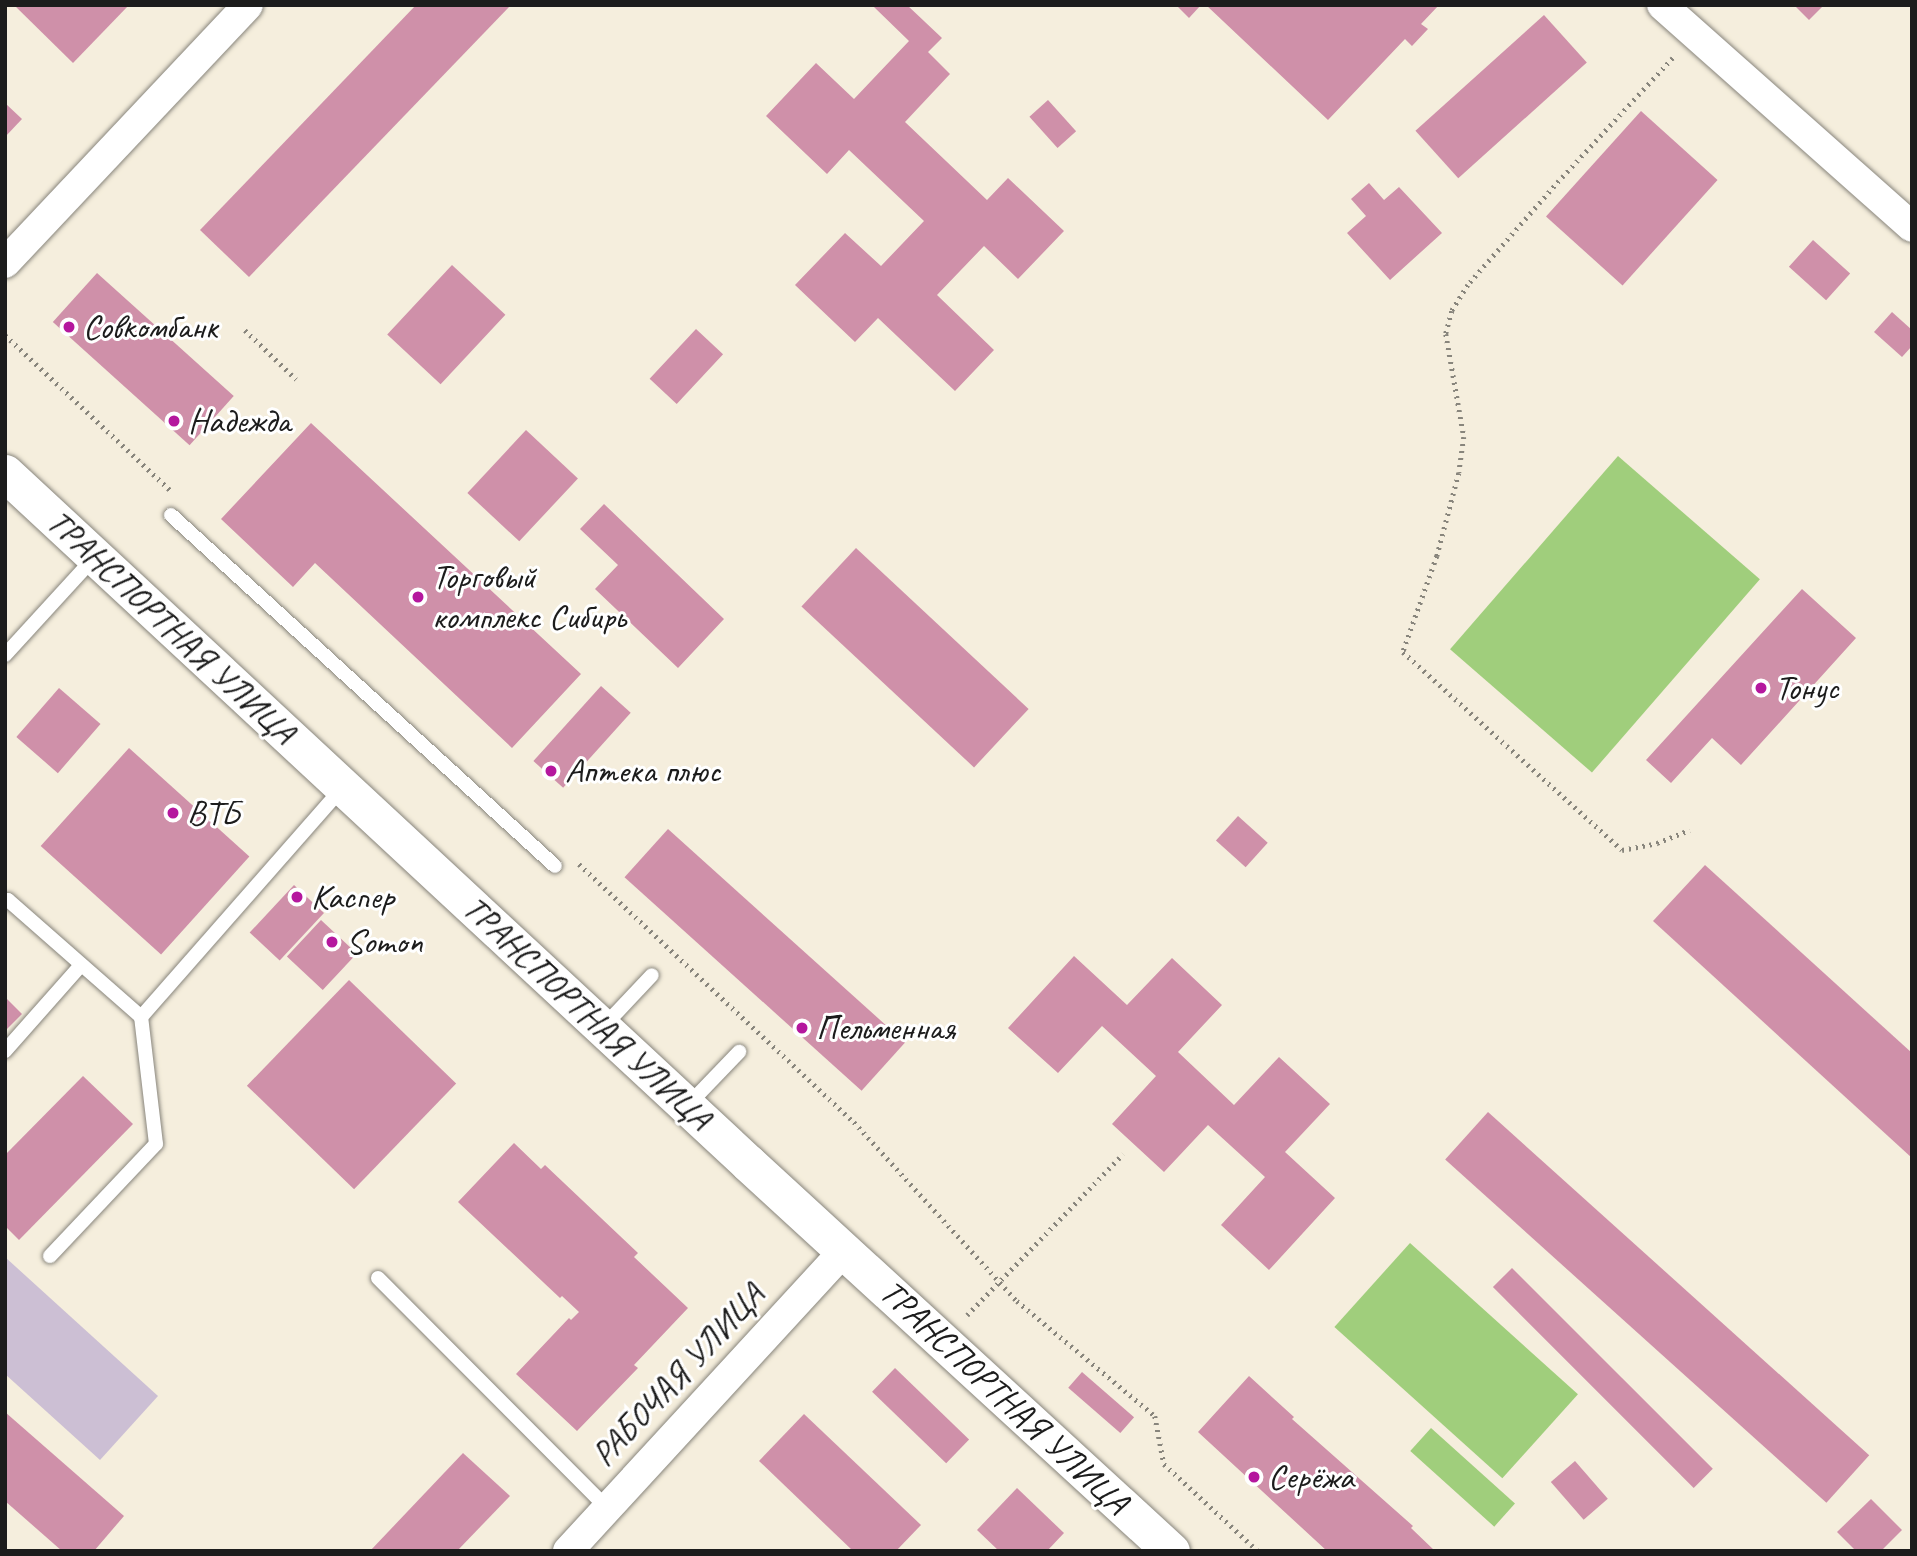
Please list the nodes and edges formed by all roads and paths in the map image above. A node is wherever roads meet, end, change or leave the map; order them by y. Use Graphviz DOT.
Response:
graph roads {
  1 [pos="248,5"];
  2 [pos="1662,5"];
  3 [pos="1695,35"];
  4 [pos="1912,227"];
  5 [pos="5,263"];
  6 [pos="246,330"];
  7 [pos="5,335"];
  8 [pos="296,379"];
  9 [pos="5,473"];
  10 [pos="173,493"];
  11 [pos="172,514"];
  12 [pos="96,556"];
  13 [pos="5,655"];
  14 [pos="343,787"];
  15 [pos="1689,830"];
  16 [pos="577,862"];
  17 [pos="555,866"];
  18 [pos="5,901"];
  19 [pos="81,964"];
  20 [pos="652,975"];
  21 [pos="141,1017"];
  22 [pos="603,1028"];
  23 [pos="5,1051"];
  24 [pos="739,1052"];
  25 [pos="687,1106"];
  26 [pos="1123,1154"];
  27 [pos="844,1251"];
  28 [pos="50,1256"];
  29 [pos="378,1278"];
  30 [pos="942,1341"];
  31 [pos="607,1508"];
  32 [pos="568,1551"];
  33 [pos="1171,1551"];
  34 [pos="1258,1551"];
  1 -- 5 [label="street"];
  2 -- 3 [label="street"];
  3 -- 4 [label="street"];
  3 -- 15 [label="path"];
  6 -- 8 [label="path"];
  7 -- 10 [label="path"];
  9 -- 12 [label="street, ТРАНСПОРТНАЯ УЛИЦА"];
  11 -- 17 [label="lane"];
  12 -- 13 [label="lane"];
  12 -- 14 [label="street, ТРАНСПОРТНАЯ УЛИЦА"];
  14 -- 21 [label="lane"];
  14 -- 22 [label="street, ТРАНСПОРТНАЯ УЛИЦА"];
  16 -- 34 [label="path"];
  18 -- 19 [label="lane"];
  19 -- 21 [label="lane"];
  19 -- 23 [label="lane"];
  20 -- 22 [label="lane"];
  21 -- 28 [label="lane"];
  22 -- 25 [label="street, ТРАНСПОРТНАЯ УЛИЦА"];
  24 -- 25 [label="lane"];
  25 -- 27 [label="street, ТРАНСПОРТНАЯ УЛИЦА"];
  26 -- 30 [label="path"];
  27 -- 30 [label="street, ТРАНСПОРТНАЯ УЛИЦА"];
  27 -- 31 [label="street, РАБОЧАЯ УЛИЦА"];
  29 -- 31 [label="lane"];
  30 -- 33 [label="street, ТРАНСПОРТНАЯ УЛИЦА"];
  31 -- 32 [label="street, РАБОЧАЯ УЛИЦА"];
}
